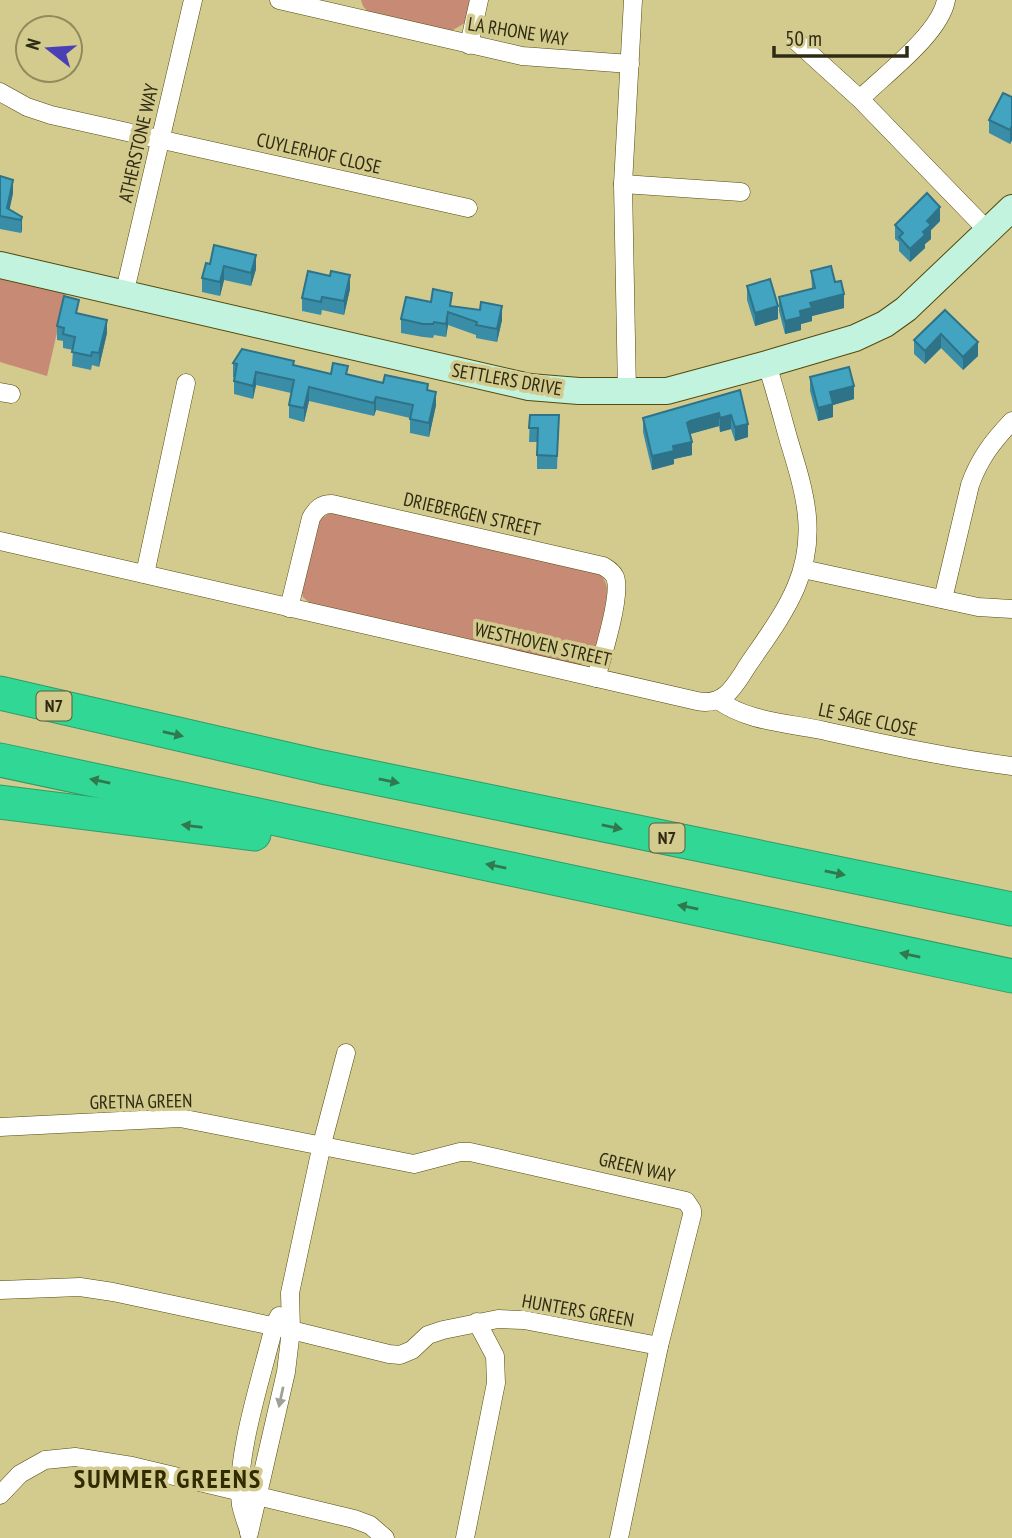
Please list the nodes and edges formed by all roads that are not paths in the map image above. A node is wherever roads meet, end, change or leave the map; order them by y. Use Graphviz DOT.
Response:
graph roads {
  1 [pos="193,0"];
  2 [pos="279,0"];
  3 [pos="479,0"];
  4 [pos="633,0"];
  5 [pos="946,0"];
  6 [pos="349,8"];
  7 [pos="795,40"];
  8 [pos="469,45"];
  9 [pos="630,64"];
  10 [pos="0,92"];
  11 [pos="860,100"];
  12 [pos="161,138"];
  13 [pos="623,184"];
  14 [pos="741,192"];
  15 [pos="468,208"];
  16 [pos="1012,208"];
  17 [pos="988,232"];
  18 [pos="0,265"];
  19 [pos="124,295"];
  20 [pos="767,364"];
  21 [pos="186,383"];
  22 [pos="627,392"];
  23 [pos="1012,421"];
  24 [pos="0,541"];
  25 [pos="803,569"];
  26 [pos="145,574"];
  27 [pos="943,599"];
  28 [pos="289,608"];
  29 [pos="1012,608"];
  30 [pos="596,678"];
  31 [pos="1,693"];
  32 [pos="718,700"];
  33 [pos="0,760"];
  34 [pos="1012,766"];
  35 [pos="0,802"];
  36 [pos="455,857"];
  37 [pos="1012,909"];
  38 [pos="977,969"];
  39 [pos="1012,976"];
  40 [pos="1012,993"];
  41 [pos="346,1053"];
  42 [pos="0,1127"];
  43 [pos="322,1144"];
  44 [pos="0,1290"];
  45 [pos="477,1322"];
  46 [pos="282,1328"];
  47 [pos="659,1346"];
  48 [pos="249,1494"];
  49 [pos="0,1495"];
  50 [pos="250,1536"];
  51 [pos="385,1538"];
  52 [pos="465,1538"];
  53 [pos="620,1538"];
  1 -- 12 [label="street, ATHERSTONE WAY"];
  2 -- 6 [label="street, LA RHONE WAY"];
  3 -- 8 [label="street"];
  4 -- 9 [label="street"];
  5 -- 11 [label="street"];
  6 -- 8 [label="street, LA RHONE WAY"];
  7 -- 11 [label="street"];
  8 -- 9 [label="street, LA RHONE WAY"];
  9 -- 13 [label="street"];
  10 -- 12 [label="street, CUYLERHOF CLOSE"];
  11 -- 17 [label="street"];
  12 -- 15 [label="street, CUYLERHOF CLOSE"];
  12 -- 19 [label="street, ATHERSTONE WAY"];
  13 -- 14 [label="street"];
  13 -- 22 [label="street"];
  16 -- 17 [label="street, SETTLERS DRIVE"];
  17 -- 20 [label="street, SETTLERS DRIVE"];
  18 -- 19 [label="street, SETTLERS DRIVE"];
  19 -- 22 [label="street, SETTLERS DRIVE"];
  20 -- 22 [label="street, SETTLERS DRIVE"];
  20 -- 25 [label="street"];
  21 -- 26 [label="street"];
  23 -- 27 [label="street"];
  24 -- 26 [label="street, WESTHOVEN STREET"];
  25 -- 27 [label="street"];
  25 -- 32 [label="street"];
  26 -- 28 [label="street, WESTHOVEN STREET"];
  27 -- 29 [label="street"];
  28 -- 30 [label="street, WESTHOVEN STREET"];
  28 -- 30 [label="street, DRIEBERGEN STREET"];
  30 -- 32 [label="street, WESTHOVEN STREET"];
  31 -- 37 [label="highway, N7, one-way"];
  32 -- 34 [label="street, LE SAGE CLOSE"];
  36 -- 33 [label="highway, one-way"];
  36 -- 35 [label="highway, one-way"];
  38 -- 36 [label="highway, one-way"];
  38 -- 39 [label="highway"];
  38 -- 40 [label="highway"];
  41 -- 43 [label="street"];
  42 -- 43 [label="street, GRETNA GREEN"];
  43 -- 46 [label="street"];
  43 -- 47 [label="street, GREEN WAY"];
  44 -- 46 [label="street, HUNTERS GREEN"];
  45 -- 46 [label="street, HUNTERS GREEN"];
  45 -- 47 [label="street, HUNTERS GREEN"];
  45 -- 52 [label="street"];
  46 -- 48 [label="street"];
  47 -- 53 [label="street, GREEN WAY"];
  48 -- 49 [label="street"];
  48 -- 50 [label="street"];
  48 -- 51 [label="street"];
}
